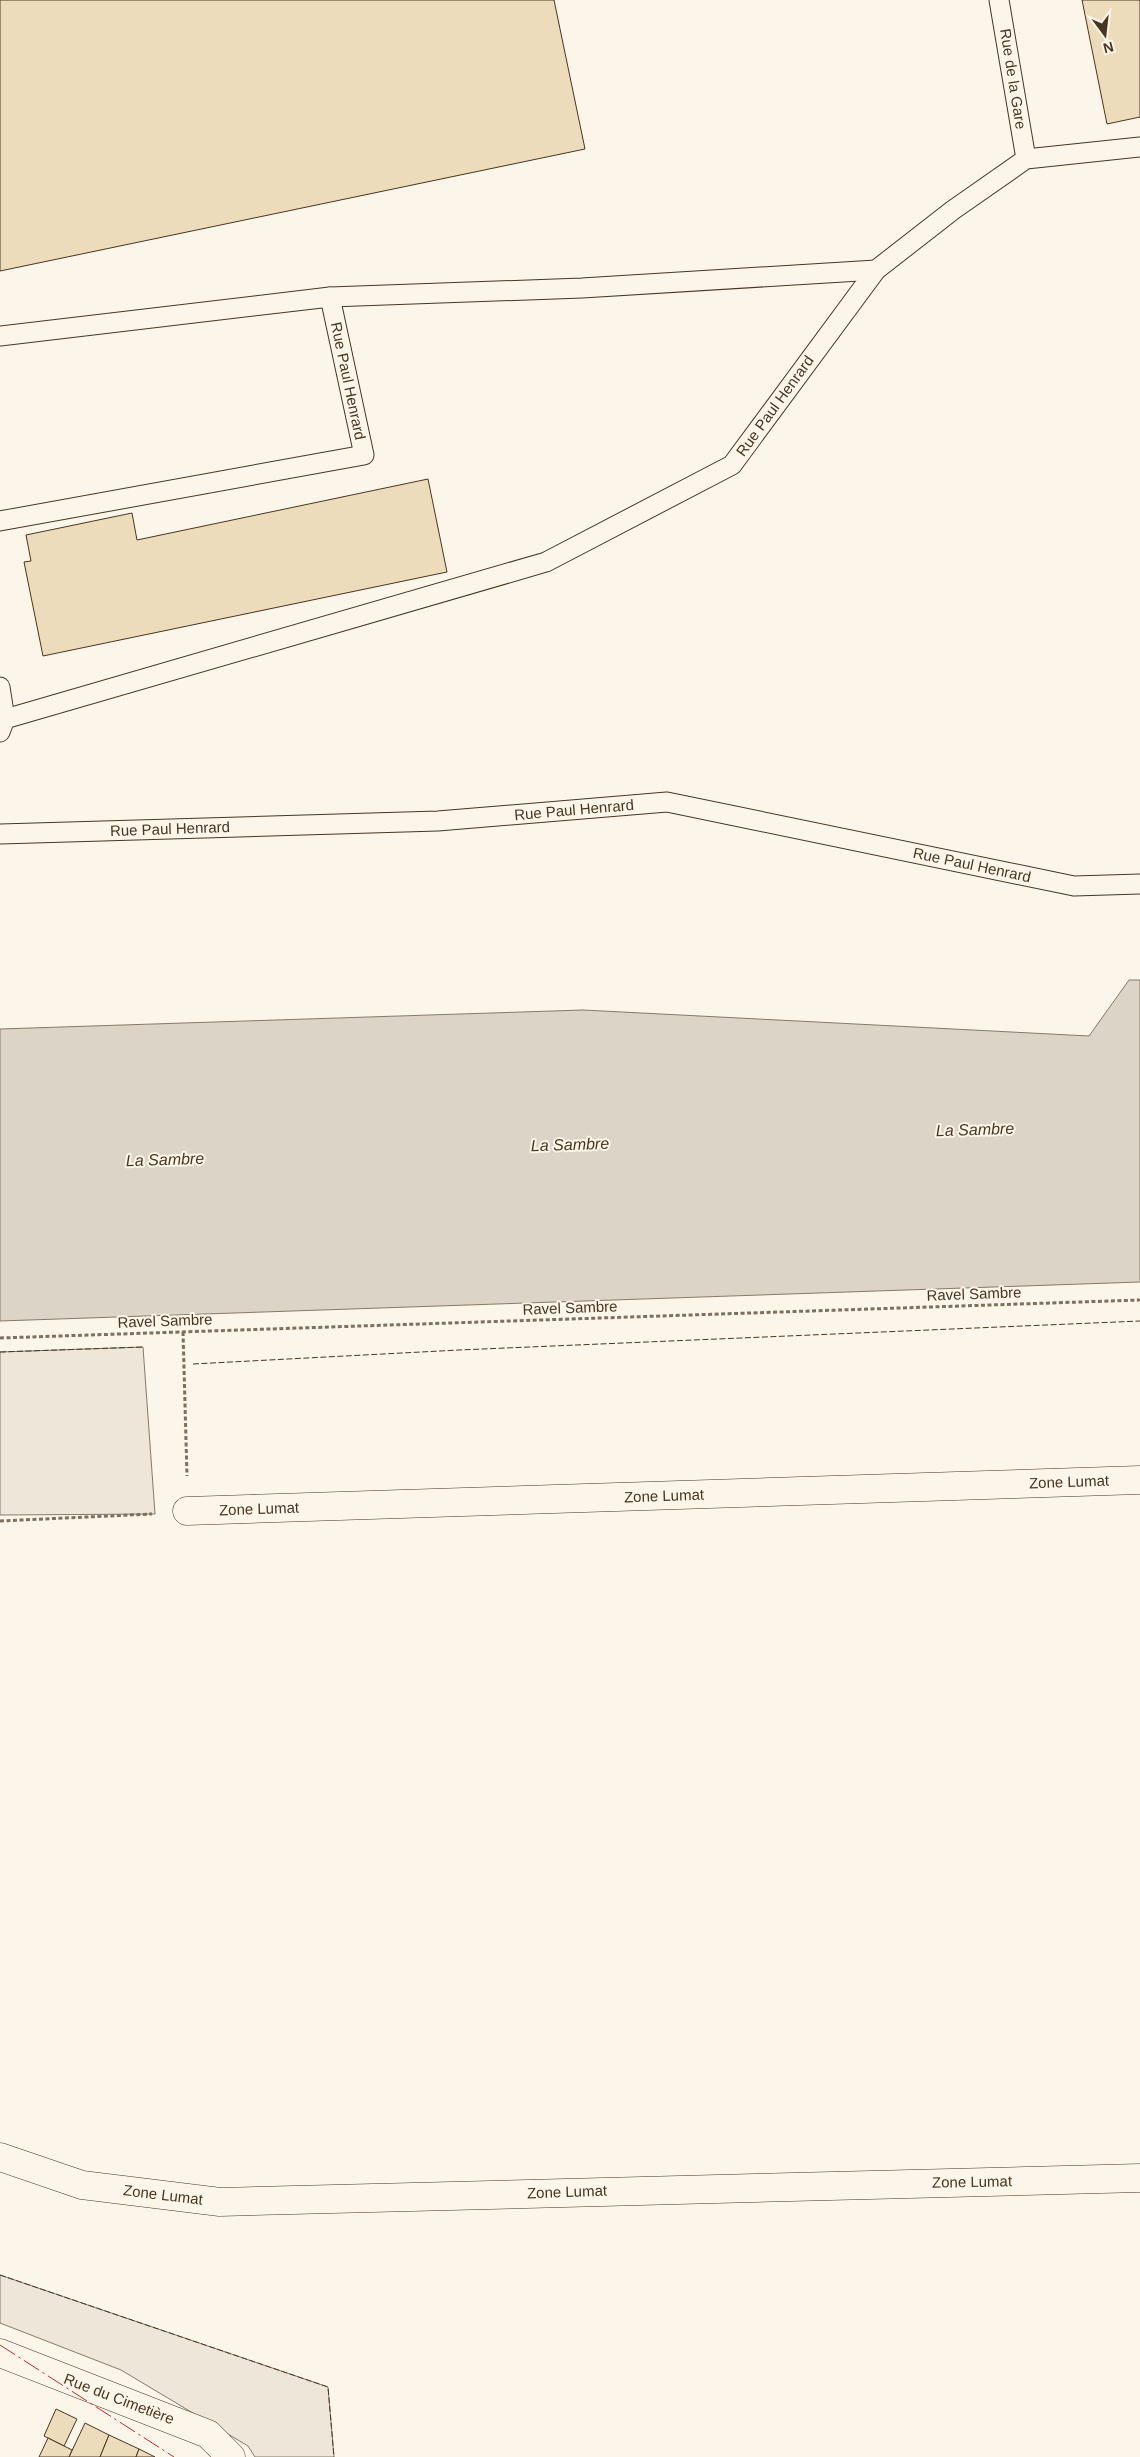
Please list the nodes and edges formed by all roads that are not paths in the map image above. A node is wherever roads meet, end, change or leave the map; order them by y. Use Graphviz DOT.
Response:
graph roads {
  1 [pos="1000,0"];
  2 [pos="1140,147"];
  3 [pos="1026,159"];
  4 [pos="876,270"];
  5 [pos="330,298"];
  6 [pos="0,336"];
  7 [pos="0,521"];
  8 [pos="0,688"];
  9 [pos="2,725"];
  10 [pos="0,834"];
  11 [pos="1140,884"];
  12 [pos="1140,1480"];
  13 [pos="188,1511"];
  14 [pos="0,2157"];
  15 [pos="1140,2178"];
  16 [pos="0,2353"];
  17 [pos="231,2457"];
  1 -- 3 [label="lane, Rue de la Gare"];
  2 -- 3 [label="lane, Rue Paul Henrard"];
  3 -- 4 [label="lane, Rue Paul Henrard"];
  4 -- 5 [label="lane"];
  4 -- 9 [label="lane, Rue Paul Henrard"];
  5 -- 6 [label="lane"];
  5 -- 7 [label="lane, Rue Paul Henrard"];
  8 -- 9 [label="lane"];
  10 -- 11 [label="lane, Rue Paul Henrard"];
  12 -- 13 [label="street, Zone Lumat"];
  14 -- 15 [label="street, Zone Lumat"];
  16 -- 17 [label="street, Rue du Cimetière"];
}
